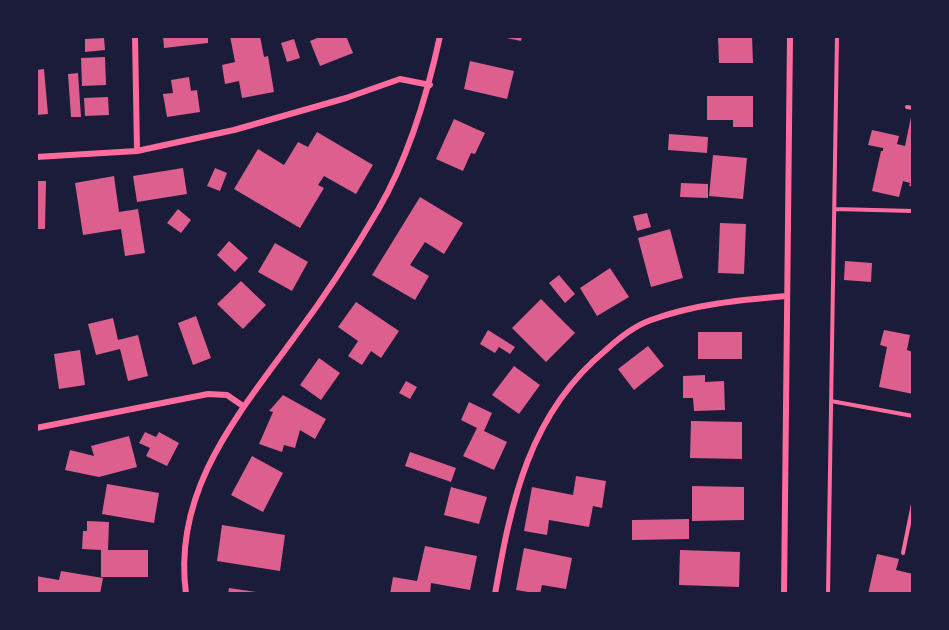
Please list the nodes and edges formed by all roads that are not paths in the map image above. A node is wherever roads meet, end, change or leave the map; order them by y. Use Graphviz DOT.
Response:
graph roads {
  1 [pos="135,36"];
  2 [pos="440,36"];
  3 [pos="790,36"];
  4 [pos="429,85"];
  5 [pos="137,151"];
  6 [pos="36,157"];
  7 [pos="786,296"];
  8 [pos="243,406"];
  9 [pos="36,428"];
  10 [pos="186,594"];
  11 [pos="495,594"];
  12 [pos="784,594"];
  1 -- 5 [label="street"];
  2 -- 4 [label="street"];
  3 -- 7 [label="street"];
  4 -- 5 [label="street"];
  4 -- 8 [label="street"];
  5 -- 6 [label="street"];
  7 -- 11 [label="street"];
  7 -- 12 [label="street"];
  8 -- 9 [label="street"];
  8 -- 10 [label="street"];
}
